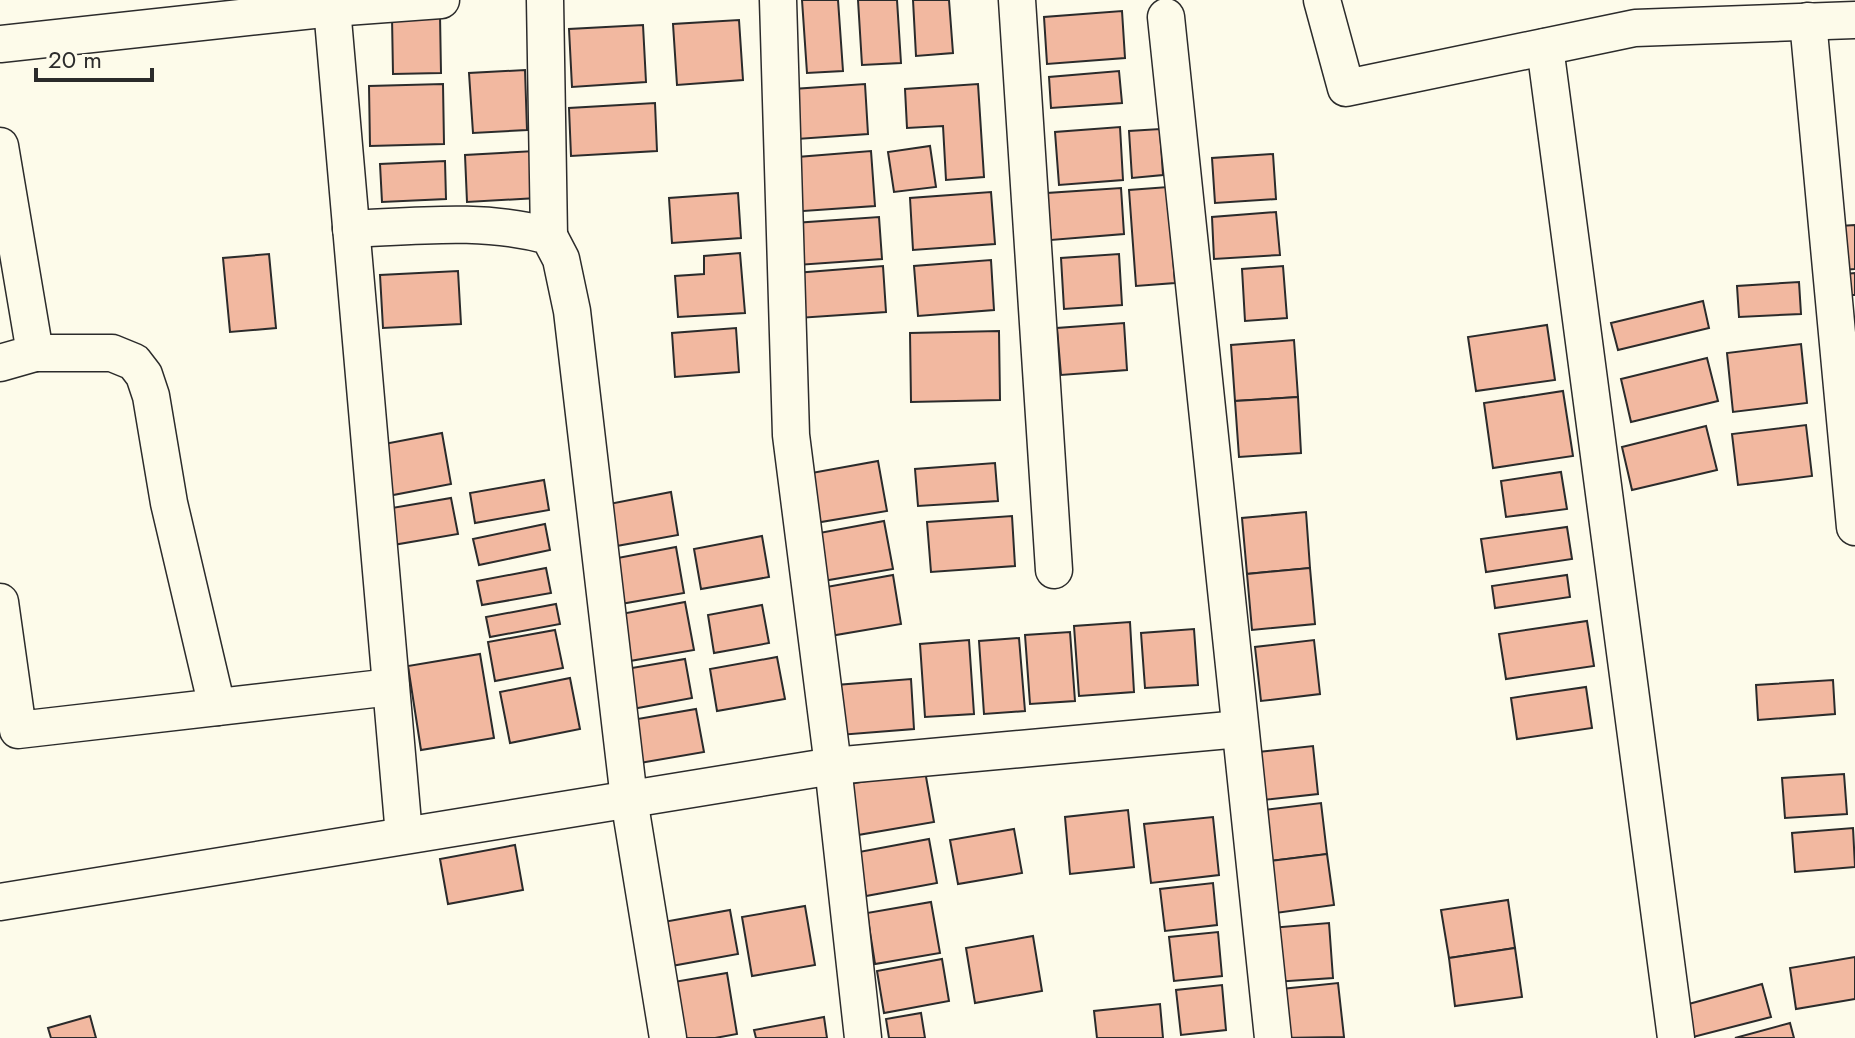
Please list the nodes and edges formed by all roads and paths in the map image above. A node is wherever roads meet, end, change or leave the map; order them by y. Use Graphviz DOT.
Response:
graph roads {
  1 [pos="441,0"];
  2 [pos="545,0"];
  3 [pos="778,0"];
  4 [pos="1017,0"];
  5 [pos="1322,0"];
  6 [pos="332,8"];
  7 [pos="1166,17"];
  8 [pos="1855,20"];
  9 [pos="1808,21"];
  10 [pos="0,44"];
  11 [pos="1545,47"];
  12 [pos="0,146"];
  13 [pos="351,229"];
  14 [pos="549,236"];
  15 [pos="35,353"];
  16 [pos="0,363"];
  17 [pos="1855,527"];
  18 [pos="1054,570"];
  19 [pos="0,602"];
  20 [pos="391,687"];
  21 [pos="217,707"];
  22 [pos="1240,729"];
  23 [pos="9,731"];
  24 [pos="833,766"];
  25 [pos="629,799"];
  26 [pos="404,835"];
  27 [pos="0,902"];
  28 [pos="668,1038"];
  29 [pos="863,1038"];
  30 [pos="1273,1038"];
  31 [pos="1676,1038"];
  1 -- 6 [label="street"];
  2 -- 14 [label="street"];
  3 -- 24 [label="street"];
  4 -- 18 [label="street"];
  5 -- 11 [label="street"];
  6 -- 10 [label="street"];
  6 -- 13 [label="street"];
  7 -- 22 [label="street"];
  8 -- 9 [label="street"];
  9 -- 11 [label="street"];
  9 -- 17 [label="street"];
  11 -- 31 [label="street"];
  12 -- 15 [label="street"];
  13 -- 14 [label="street"];
  13 -- 20 [label="street"];
  14 -- 25 [label="street"];
  15 -- 16 [label="street"];
  15 -- 21 [label="street"];
  19 -- 23 [label="street"];
  20 -- 21 [label="street"];
  20 -- 26 [label="street"];
  21 -- 23 [label="street"];
  22 -- 24 [label="street"];
  22 -- 30 [label="street"];
  24 -- 25 [label="street"];
  24 -- 29 [label="street"];
  25 -- 26 [label="street"];
  25 -- 28 [label="street"];
  26 -- 27 [label="street"];
}
